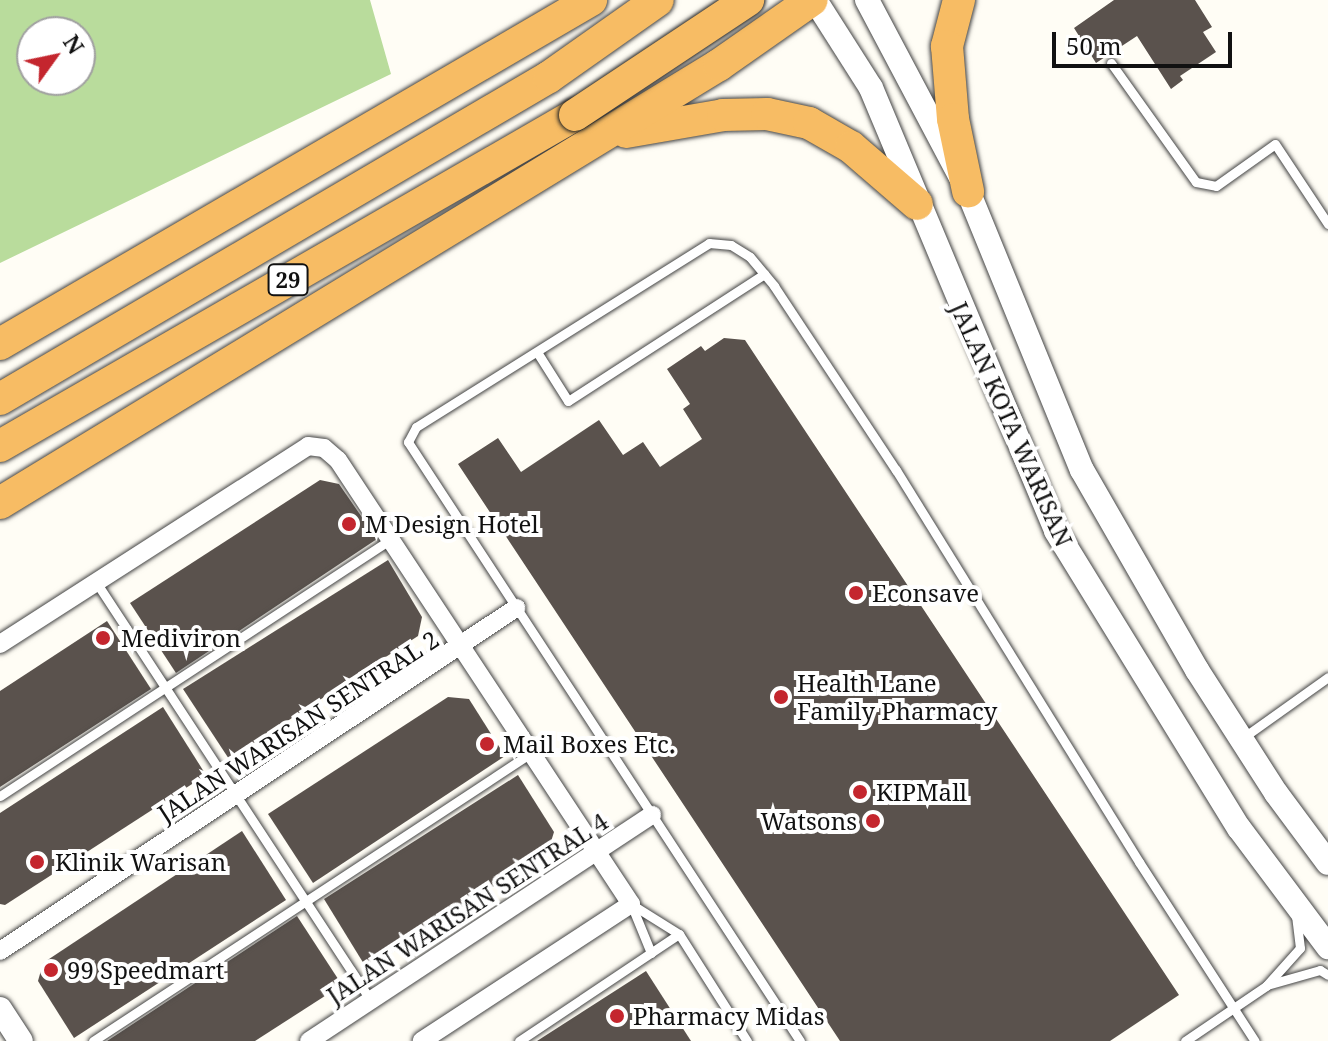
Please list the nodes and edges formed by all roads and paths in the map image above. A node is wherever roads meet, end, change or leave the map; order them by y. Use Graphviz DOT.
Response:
graph roads {
  1 [pos="549,0"];
  2 [pos="591,0"];
  3 [pos="658,0"];
  4 [pos="735,0"];
  5 [pos="748,0"];
  6 [pos="814,0"];
  7 [pos="867,0"];
  8 [pos="959,0"];
  9 [pos="490,61"];
  10 [pos="1111,63"];
  11 [pos="719,65"];
  12 [pos="603,136"];
  13 [pos="968,191"];
  14 [pos="917,204"];
  15 [pos="1328,224"];
  16 [pos="764,274"];
  17 [pos="0,344"];
  18 [pos="537,352"];
  19 [pos="0,399"];
  20 [pos="0,446"];
  21 [pos="0,503"];
  22 [pos="390,540"];
  23 [pos="96,582"];
  24 [pos="516,608"];
  25 [pos="0,644"];
  26 [pos="461,647"];
  27 [pos="1328,677"];
  28 [pos="165,688"];
  29 [pos="1241,738"];
  30 [pos="531,753"];
  31 [pos="236,795"];
  32 [pos="0,796"];
  33 [pos="652,815"];
  34 [pos="596,852"];
  35 [pos="1328,863"];
  36 [pos="1294,900"];
  37 [pos="305,902"];
  38 [pos="631,904"];
  39 [pos="679,934"];
  40 [pos="1328,947"];
  41 [pos="0,951"];
  42 [pos="651,953"];
  43 [pos="1328,975"];
  44 [pos="1266,986"];
  45 [pos="371,1001"];
  46 [pos="1232,1007"];
  47 [pos="0,1009"];
  48 [pos="21,1041"];
  49 [pos="93,1041"];
  50 [pos="309,1041"];
  51 [pos="422,1041"];
  52 [pos="519,1041"];
  53 [pos="747,1041"];
  54 [pos="800,1041"];
  55 [pos="1185,1041"];
  56 [pos="1255,1041"];
  1 -- 9 [label="highway"];
  2 -- 9 [label="highway"];
  3 -- 19 [label="highway, 29"];
  4 -- 11 [label="highway"];
  5 -- 20 [label="highway, 29, bridge"];
  6 -- 11 [label="highway"];
  6 -- 14 [label="street, JALAN KOTA WARISAN"];
  7 -- 13 [label="street, JALAN KOTA WARISAN"];
  8 -- 13 [label="highway"];
  9 -- 17 [label="highway"];
  10 -- 15 [label="lane"];
  11 -- 12 [label="highway"];
  12 -- 14 [label="highway"];
  12 -- 21 [label="highway"];
  13 -- 29 [label="street, JALAN KOTA WARISAN"];
  14 -- 36 [label="street, JALAN KOTA WARISAN"];
  16 -- 18 [label="lane"];
  16 -- 18 [label="lane"];
  16 -- 46 [label="lane"];
  18 -- 24 [label="lane"];
  22 -- 23 [label="street"];
  22 -- 26 [label="street"];
  22 -- 28 [label="lane"];
  23 -- 25 [label="street"];
  23 -- 28 [label="lane"];
  24 -- 26 [label="street, JALAN WARISAN SENTRAL 2"];
  24 -- 33 [label="lane"];
  26 -- 30 [label="street"];
  26 -- 31 [label="street, JALAN WARISAN SENTRAL 2"];
  27 -- 29 [label="lane"];
  28 -- 31 [label="lane"];
  28 -- 32 [label="lane"];
  29 -- 35 [label="street, JALAN KOTA WARISAN"];
  30 -- 34 [label="street"];
  30 -- 37 [label="lane"];
  31 -- 37 [label="lane"];
  31 -- 41 [label="street, JALAN WARISAN SENTRAL 2"];
  33 -- 34 [label="street, JALAN WARISAN SENTRAL 4"];
  33 -- 54 [label="lane"];
  34 -- 38 [label="street"];
  34 -- 45 [label="street, JALAN WARISAN SENTRAL 4"];
  36 -- 40 [label="street, JALAN KOTA WARISAN"];
  36 -- 44 [label="lane"];
  37 -- 45 [label="lane"];
  37 -- 49 [label="lane"];
  38 -- 39 [label="lane"];
  38 -- 42 [label="lane"];
  38 -- 51 [label="street"];
  39 -- 42 [label="lane"];
  39 -- 53 [label="lane"];
  42 -- 52 [label="lane"];
  43 -- 44 [label="lane"];
  44 -- 46 [label="lane"];
  45 -- 50 [label="street, JALAN WARISAN SENTRAL 4"];
  46 -- 55 [label="lane"];
  46 -- 56 [label="lane"];
  47 -- 48 [label="street"];
}
